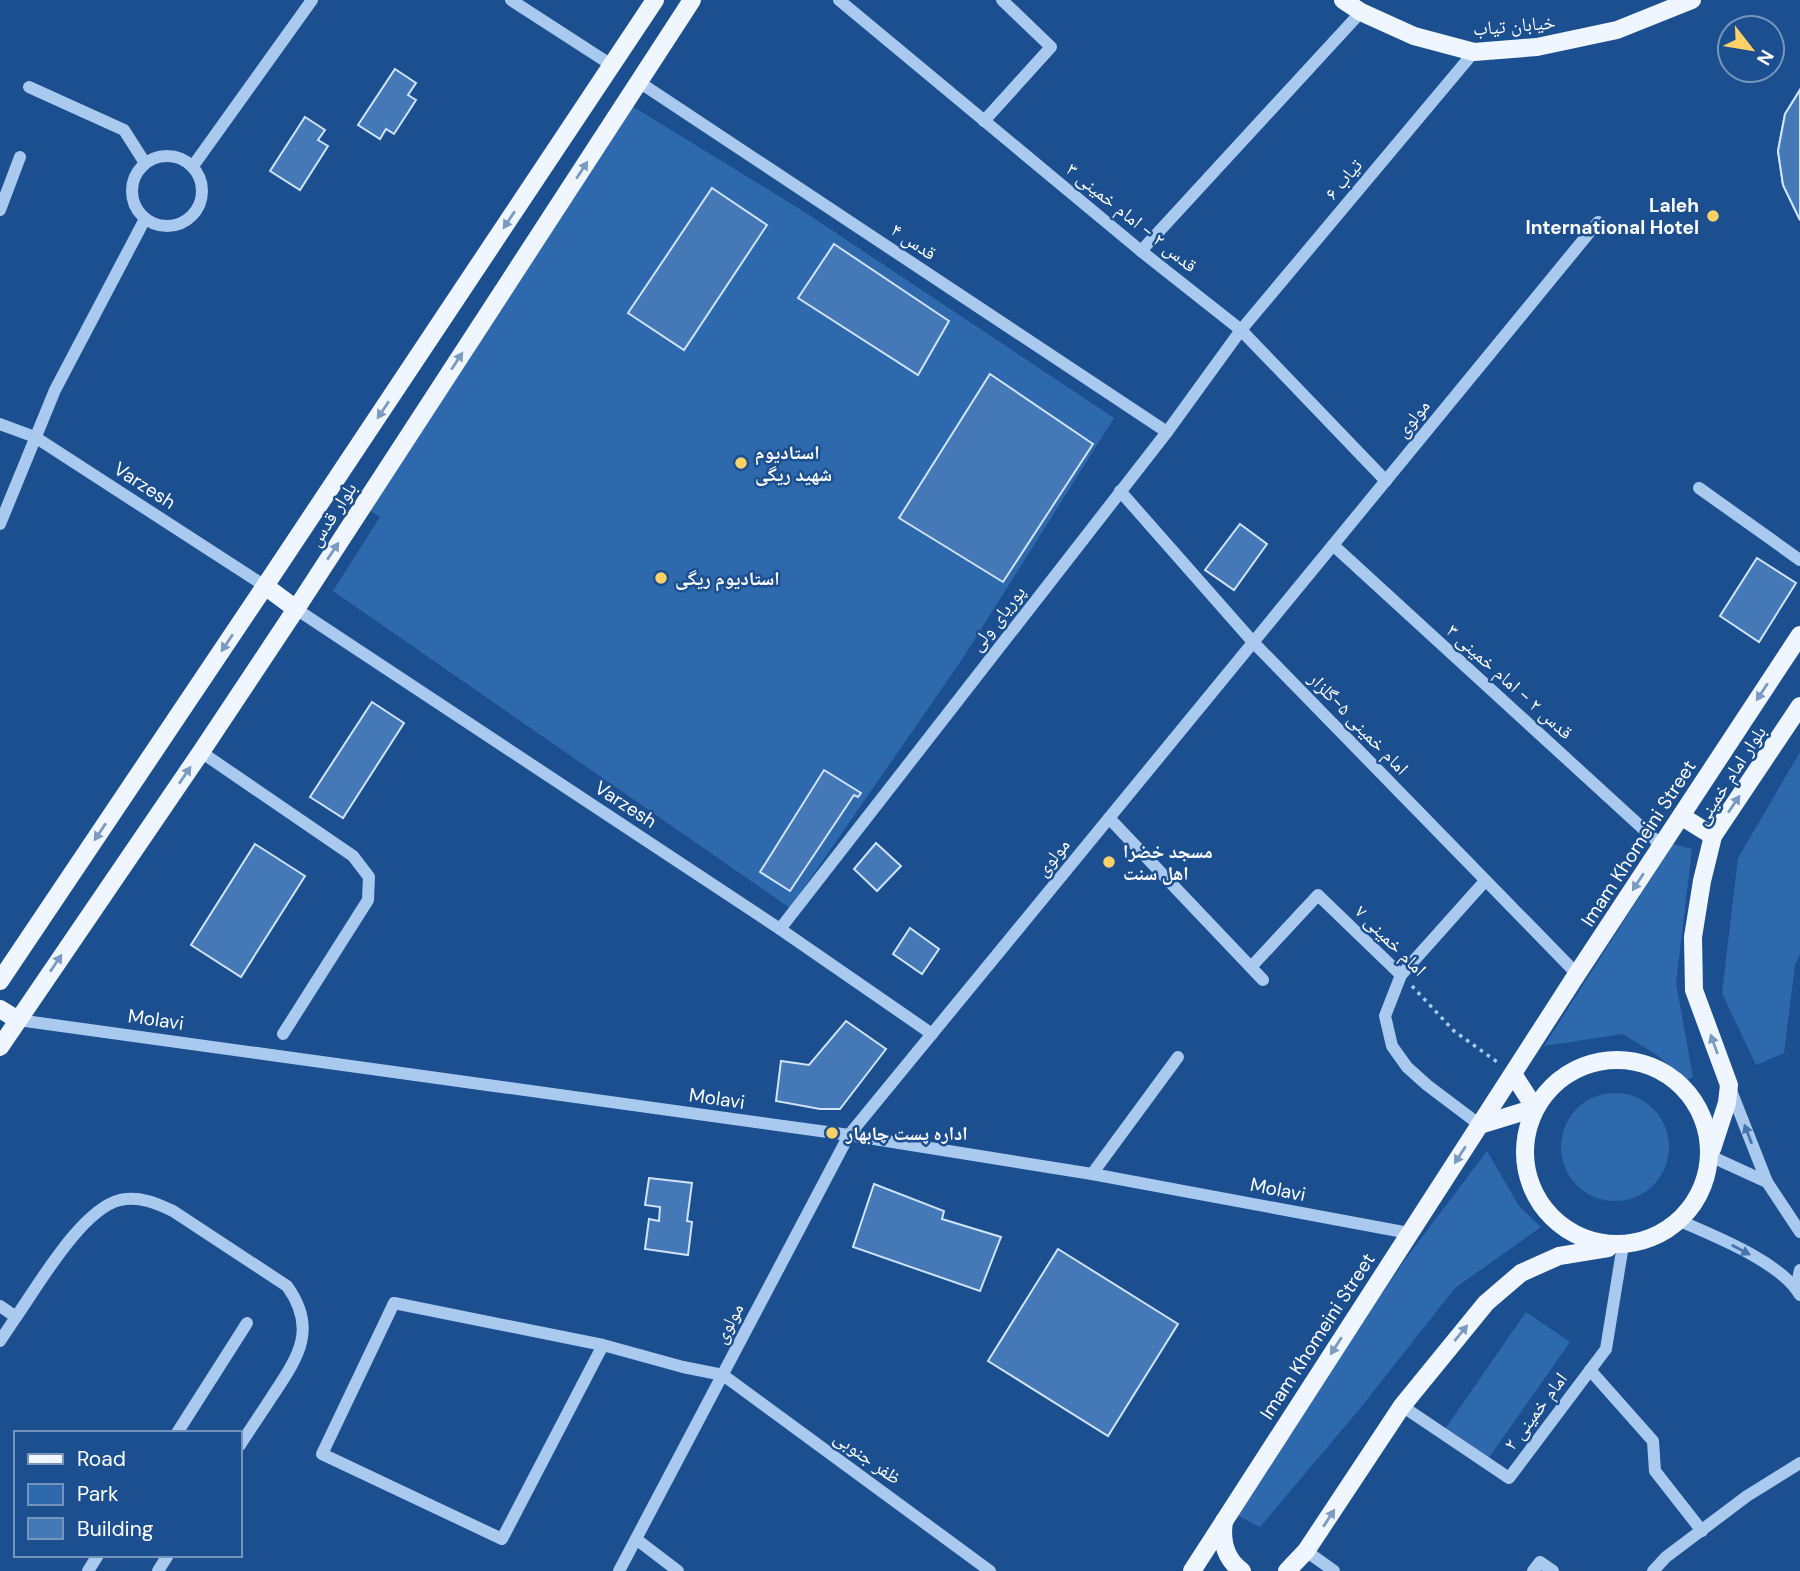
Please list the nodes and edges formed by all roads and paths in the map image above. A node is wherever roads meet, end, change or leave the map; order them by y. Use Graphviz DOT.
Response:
graph roads {
  1 [pos="312,0"];
  2 [pos="511,0"];
  3 [pos="655,0"];
  4 [pos="692,0"];
  5 [pos="839,0"];
  6 [pos="1002,0"];
  7 [pos="1343,0"];
  8 [pos="1692,0"];
  9 [pos="1361,12"];
  10 [pos="1474,52"];
  11 [pos="613,66"];
  12 [pos="639,82"];
  13 [pos="29,86"];
  14 [pos="984,121"];
  15 [pos="20,157"];
  16 [pos="145,163"];
  17 [pos="193,166"];
  18 [pos="0,210"];
  19 [pos="145,219"];
  20 [pos="1598,222"];
  21 [pos="1141,251"];
  22 [pos="1241,330"];
  23 [pos="0,424"];
  24 [pos="1167,432"];
  25 [pos="35,436"];
  26 [pos="1386,481"];
  27 [pos="1699,488"];
  28 [pos="1120,491"];
  29 [pos="0,524"];
  30 [pos="1333,545"];
  31 [pos="1800,559"];
  32 [pos="265,586"];
  33 [pos="296,608"];
  34 [pos="1800,635"];
  35 [pos="1253,642"];
  36 [pos="1800,706"];
  37 [pos="201,752"];
  38 [pos="1681,816"];
  39 [pos="1109,818"];
  40 [pos="1713,836"];
  41 [pos="1662,846"];
  42 [pos="1485,881"];
  43 [pos="780,929"];
  44 [pos="1251,967"];
  45 [pos="1577,974"];
  46 [pos="1401,975"];
  47 [pos="1263,980"];
  48 [pos="0,981"];
  49 [pos="0,1009"];
  50 [pos="18,1020"];
  51 [pos="283,1034"];
  52 [pos="932,1034"];
  53 [pos="0,1047"];
  54 [pos="1178,1057"];
  55 [pos="1513,1074"];
  56 [pos="1729,1085"];
  57 [pos="1535,1108"];
  58 [pos="1480,1125"];
  59 [pos="849,1135"];
  60 [pos="1710,1156"];
  61 [pos="1092,1174"];
  62 [pos="1767,1182"];
  63 [pos="1679,1220"];
  64 [pos="1800,1232"];
  65 [pos="1409,1233"];
  66 [pos="1623,1245"];
  67 [pos="1800,1270"];
  68 [pos="1798,1292"];
  69 [pos="0,1306"];
  70 [pos="16,1317"];
  71 [pos="247,1323"];
  72 [pos="0,1341"];
  73 [pos="603,1345"];
  74 [pos="1590,1370"];
  75 [pos="723,1375"];
  76 [pos="1402,1406"];
  77 [pos="178,1431"];
  78 [pos="242,1442"];
  79 [pos="1800,1463"];
  80 [pos="1224,1521"];
  81 [pos="1702,1531"];
  82 [pos="636,1539"];
  83 [pos="1306,1552"];
  84 [pos="1537,1566"];
  85 [pos="619,1571"];
  86 [pos="678,1571"];
  87 [pos="990,1571"];
  88 [pos="1192,1571"];
  89 [pos="1242,1571"];
  90 [pos="1287,1571"];
  91 [pos="1334,1571"];
  92 [pos="1553,1571"];
  93 [pos="1653,1571"];
  1 -- 17 [label="street"];
  2 -- 11 [label="street"];
  3 -- 11 [label="main road, بلوار قدس"];
  4 -- 12 [label="main road, بلوار قدس"];
  5 -- 14 [label="street, قدس ۲ - امام خمینی ۳"];
  6 -- 14 [label="street"];
  7 -- 9 [label="main road, خیابان تیاب"];
  8 -- 10 [label="main road, خیابان تیاب"];
  9 -- 10 [label="main road, خیابان تیاب"];
  9 -- 21 [label="street"];
  10 -- 22 [label="street, تیاب ۶"];
  11 -- 12 [label="main road"];
  11 -- 32 [label="main road, بلوار قدس, one-way"];
  12 -- 24 [label="street, قدس ۴"];
  33 -- 12 [label="main road, بلوار قدس, one-way"];
  13 -- 16 [label="street"];
  14 -- 21 [label="street, قدس ۲ - امام خمینی ۳"];
  15 -- 18 [label="street"];
  16 -- 17 [label="street"];
  16 -- 19 [label="street"];
  17 -- 19 [label="street"];
  19 -- 25 [label="street"];
  20 -- 26 [label="street, مولوی"];
  21 -- 22 [label="street, قدس ۲ - امام خمینی ۳"];
  22 -- 24 [label="street, پوریای ولی"];
  22 -- 26 [label="street, قدس ۲ - امام خمینی ۳"];
  23 -- 25 [label="street, Varzesh"];
  24 -- 28 [label="street, پوریای ولی"];
  25 -- 29 [label="street"];
  25 -- 32 [label="street, Varzesh"];
  26 -- 30 [label="street, مولوی"];
  27 -- 31 [label="street"];
  28 -- 35 [label="street, امام خمینی ۵-گلزار"];
  28 -- 43 [label="street, پوریای ولی"];
  30 -- 35 [label="street, مولوی"];
  30 -- 41 [label="street, قدس ۲ - امام خمینی ۳"];
  32 -- 33 [label="main road"];
  32 -- 48 [label="main road, بلوار قدس, one-way"];
  33 -- 37 [label="main road, بلوار قدس"];
  33 -- 43 [label="street, Varzesh"];
  34 -- 38 [label="main road, Imam Khomeini Street, one-way"];
  35 -- 39 [label="street, مولوی"];
  35 -- 42 [label="street, امام خمینی ۵-گلزار"];
  40 -- 36 [label="main road, بلوار امام خمینی, one-way"];
  50 -- 37 [label="main road, بلوار قدس, one-way"];
  37 -- 51 [label="street"];
  38 -- 40 [label="main road"];
  38 -- 41 [label="main road, Imam Khomeini Street"];
  39 -- 44 [label="street"];
  39 -- 52 [label="street, مولوی"];
  56 -- 40 [label="main road, بلوار امام خمینی, one-way"];
  41 -- 45 [label="main road, Imam Khomeini Street, one-way"];
  42 -- 45 [label="street, امام خمینی ۵-گلزار"];
  42 -- 46 [label="street"];
  43 -- 52 [label="street, Varzesh"];
  44 -- 46 [label="street, امام خمینی ۷"];
  44 -- 47 [label="street"];
  45 -- 55 [label="main road, Imam Khomeini Street"];
  46 -- 55 [label="path, امام خمینی ۷"];
  46 -- 58 [label="street"];
  49 -- 50 [label="main road"];
  50 -- 53 [label="main road, بلوار قدس"];
  50 -- 59 [label="street, Molavi"];
  52 -- 59 [label="street, مولوی"];
  54 -- 61 [label="street"];
  55 -- 57 [label="main road"];
  55 -- 58 [label="main road, Imam Khomeini Street"];
  56 -- 60 [label="main road"];
  62 -- 56 [label="street, one-way"];
  57 -- 58 [label="main road"];
  57 -- 60 [label="main road"];
  57 -- 66 [label="main road"];
  58 -- 65 [label="main road, Imam Khomeini Street, one-way"];
  59 -- 61 [label="street, Molavi"];
  59 -- 75 [label="street, مولوی"];
  60 -- 62 [label="street"];
  60 -- 63 [label="main road"];
  61 -- 65 [label="street, Molavi"];
  62 -- 64 [label="street"];
  63 -- 66 [label="main road"];
  63 -- 68 [label="street, one-way"];
  65 -- 80 [label="main road, Imam Khomeini Street, one-way"];
  66 -- 74 [label="street, امام خمینی ۲"];
  76 -- 66 [label="main road, one-way"];
  67 -- 68 [label="street"];
  69 -- 70 [label="street"];
  70 -- 72 [label="street"];
  70 -- 78 [label="street"];
  71 -- 77 [label="street"];
  73 -- 73 [label="street"];
  73 -- 75 [label="street"];
  74 -- 76 [label="street, امام خمینی ۲"];
  74 -- 81 [label="street"];
  75 -- 82 [label="street, مولوی"];
  75 -- 87 [label="street, ظفر جنوبی"];
  83 -- 76 [label="main road, one-way"];
  79 -- 81 [label="street"];
  80 -- 88 [label="main road, Imam Khomeini Street"];
  80 -- 89 [label="main road"];
  81 -- 93 [label="street"];
  82 -- 85 [label="street, مولوی"];
  82 -- 86 [label="street"];
  83 -- 90 [label="main road"];
  83 -- 91 [label="street"];
  84 -- 92 [label="street"];
}
